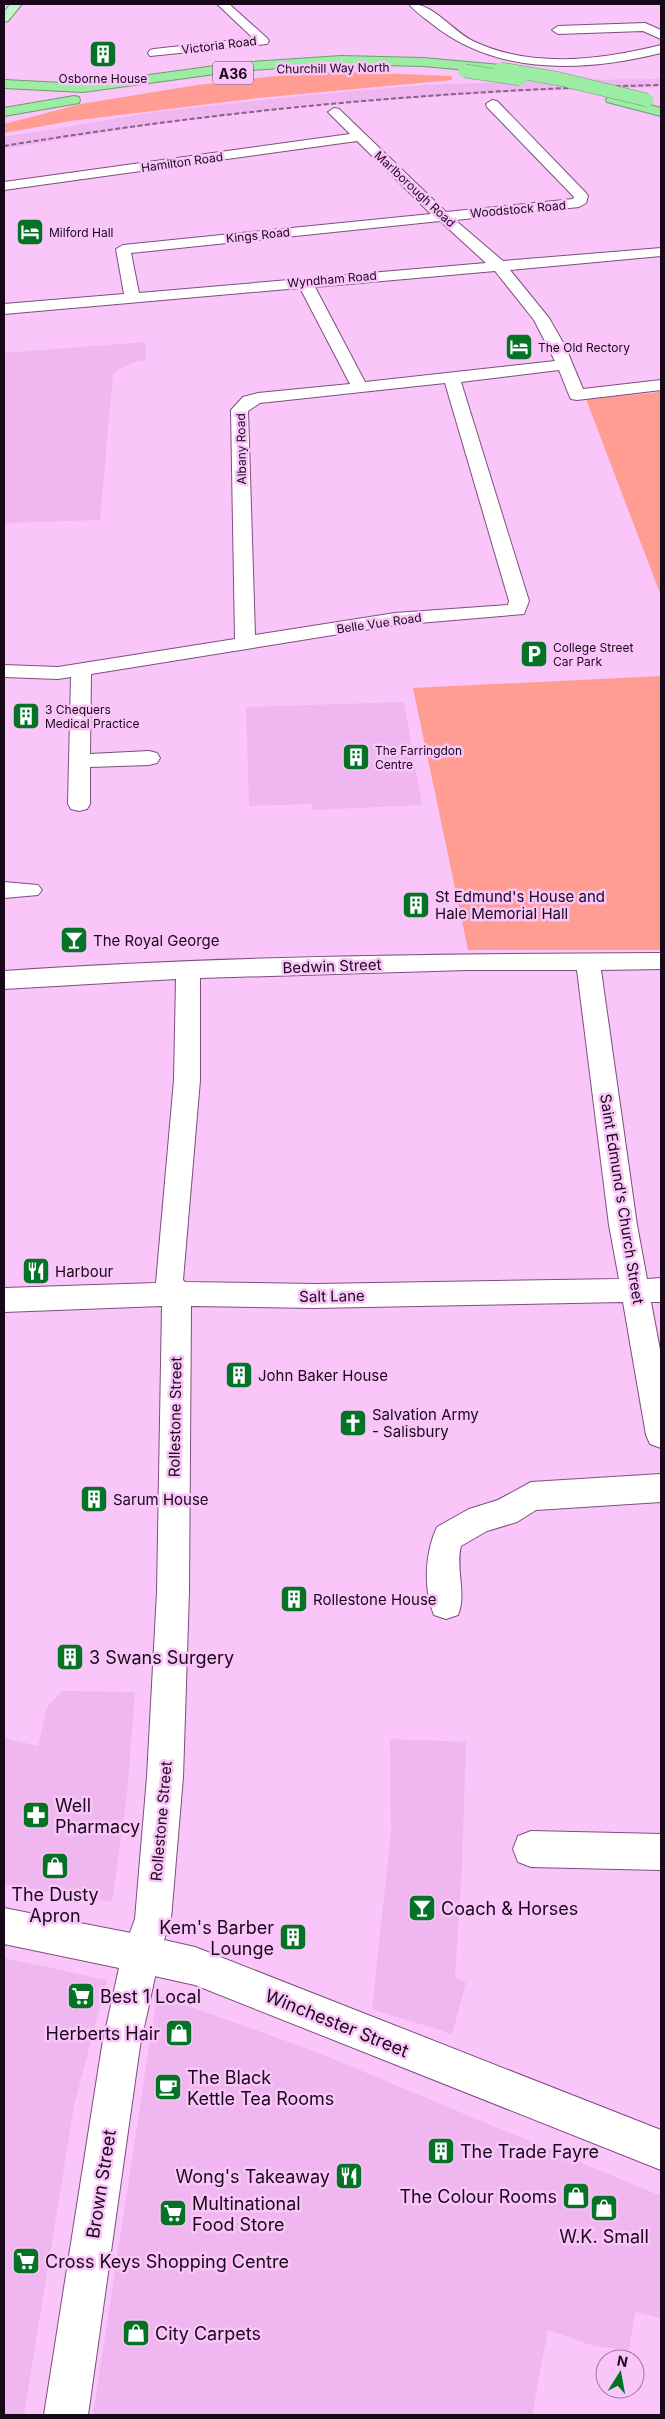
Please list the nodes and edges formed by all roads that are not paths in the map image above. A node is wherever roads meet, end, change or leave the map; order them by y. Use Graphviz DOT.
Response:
graph roads {
  1 [pos="16,4"];
  2 [pos="223,4"];
  3 [pos="415,4"];
  4 [pos="4,19"];
  5 [pos="558,30"];
  6 [pos="661,35"];
  7 [pos="661,49"];
  8 [pos="154,53"];
  9 [pos="4,84"];
  10 [pos="4,90"];
  11 [pos="492,104"];
  12 [pos="661,104"];
  13 [pos="4,111"];
  14 [pos="334,112"];
  15 [pos="661,112"];
  16 [pos="359,137"];
  17 [pos="4,186"];
  18 [pos="442,216"];
  19 [pos="661,252"];
  20 [pos="498,265"];
  21 [pos="305,282"];
  22 [pos="132,297"];
  23 [pos="4,309"];
  24 [pos="564,365"];
  25 [pos="452,378"];
  26 [pos="661,385"];
  27 [pos="360,388"];
  28 [pos="245,643"];
  29 [pos="81,669"];
  30 [pos="4,671"];
  31 [pos="149,758"];
  32 [pos="80,761"];
  33 [pos="79,804"];
  34 [pos="4,890"];
  35 [pos="30,890"];
  36 [pos="661,961"];
  37 [pos="588,962"];
  38 [pos="188,970"];
  39 [pos="4,980"];
  40 [pos="648,1290"];
  41 [pos="177,1294"];
  42 [pos="4,1300"];
  43 [pos="661,1435"];
  44 [pos="661,1488"];
  45 [pos="446,1604"];
  46 [pos="531,1849"];
  47 [pos="661,1852"];
  48 [pos="4,1926"];
  49 [pos="141,1954"];
  50 [pos="661,2150"];
  51 [pos="66,2415"];
  1 -- 4 [label="main road"];
  2 -- 8 [label="street, Victoria Road"];
  3 -- 7 [label="street"];
  5 -- 6 [label="street"];
  9 -- 12 [label="highway, Churchill Way North / A36, bridge"];
  10 -- 13 [label="highway"];
  11 -- 18 [label="street, Woodstock Road"];
  13 -- 15 [label="highway, Churchill Way North / A36, bridge"];
  14 -- 16 [label="street, Marlborough Road"];
  16 -- 17 [label="street, Hamilton Road"];
  16 -- 18 [label="street, Marlborough Road"];
  18 -- 20 [label="street, Marlborough Road"];
  18 -- 22 [label="street, Kings Road"];
  19 -- 20 [label="street, Wyndham Road"];
  20 -- 21 [label="street, Wyndham Road"];
  20 -- 24 [label="street, Marlborough Road"];
  21 -- 22 [label="street, Wyndham Road"];
  21 -- 27 [label="street"];
  22 -- 23 [label="street, Wyndham Road"];
  24 -- 25 [label="street"];
  24 -- 26 [label="street, Marlborough Road"];
  25 -- 27 [label="street"];
  25 -- 28 [label="street, Belle Vue Road"];
  27 -- 28 [label="street, Albany Road"];
  28 -- 29 [label="street, Belle Vue Road"];
  29 -- 30 [label="street, Belle Vue Road"];
  29 -- 32 [label="street"];
  31 -- 32 [label="street"];
  32 -- 33 [label="street"];
  34 -- 35 [label="street"];
  36 -- 37 [label="street, Bedwin Street"];
  37 -- 38 [label="street, Bedwin Street"];
  37 -- 40 [label="street, Saint Edmund's Church Street"];
  38 -- 39 [label="street, Bedwin Street"];
  38 -- 41 [label="street, Rollestone Street"];
  40 -- 41 [label="street, Salt Lane"];
  40 -- 43 [label="street, Saint Edmund's Church Street"];
  41 -- 42 [label="street, Salt Lane"];
  41 -- 49 [label="street, Rollestone Street"];
  44 -- 45 [label="street"];
  46 -- 47 [label="street"];
  48 -- 49 [label="street, Winchester Street"];
  49 -- 50 [label="street, Winchester Street"];
  49 -- 51 [label="street, Brown Street"];
}
